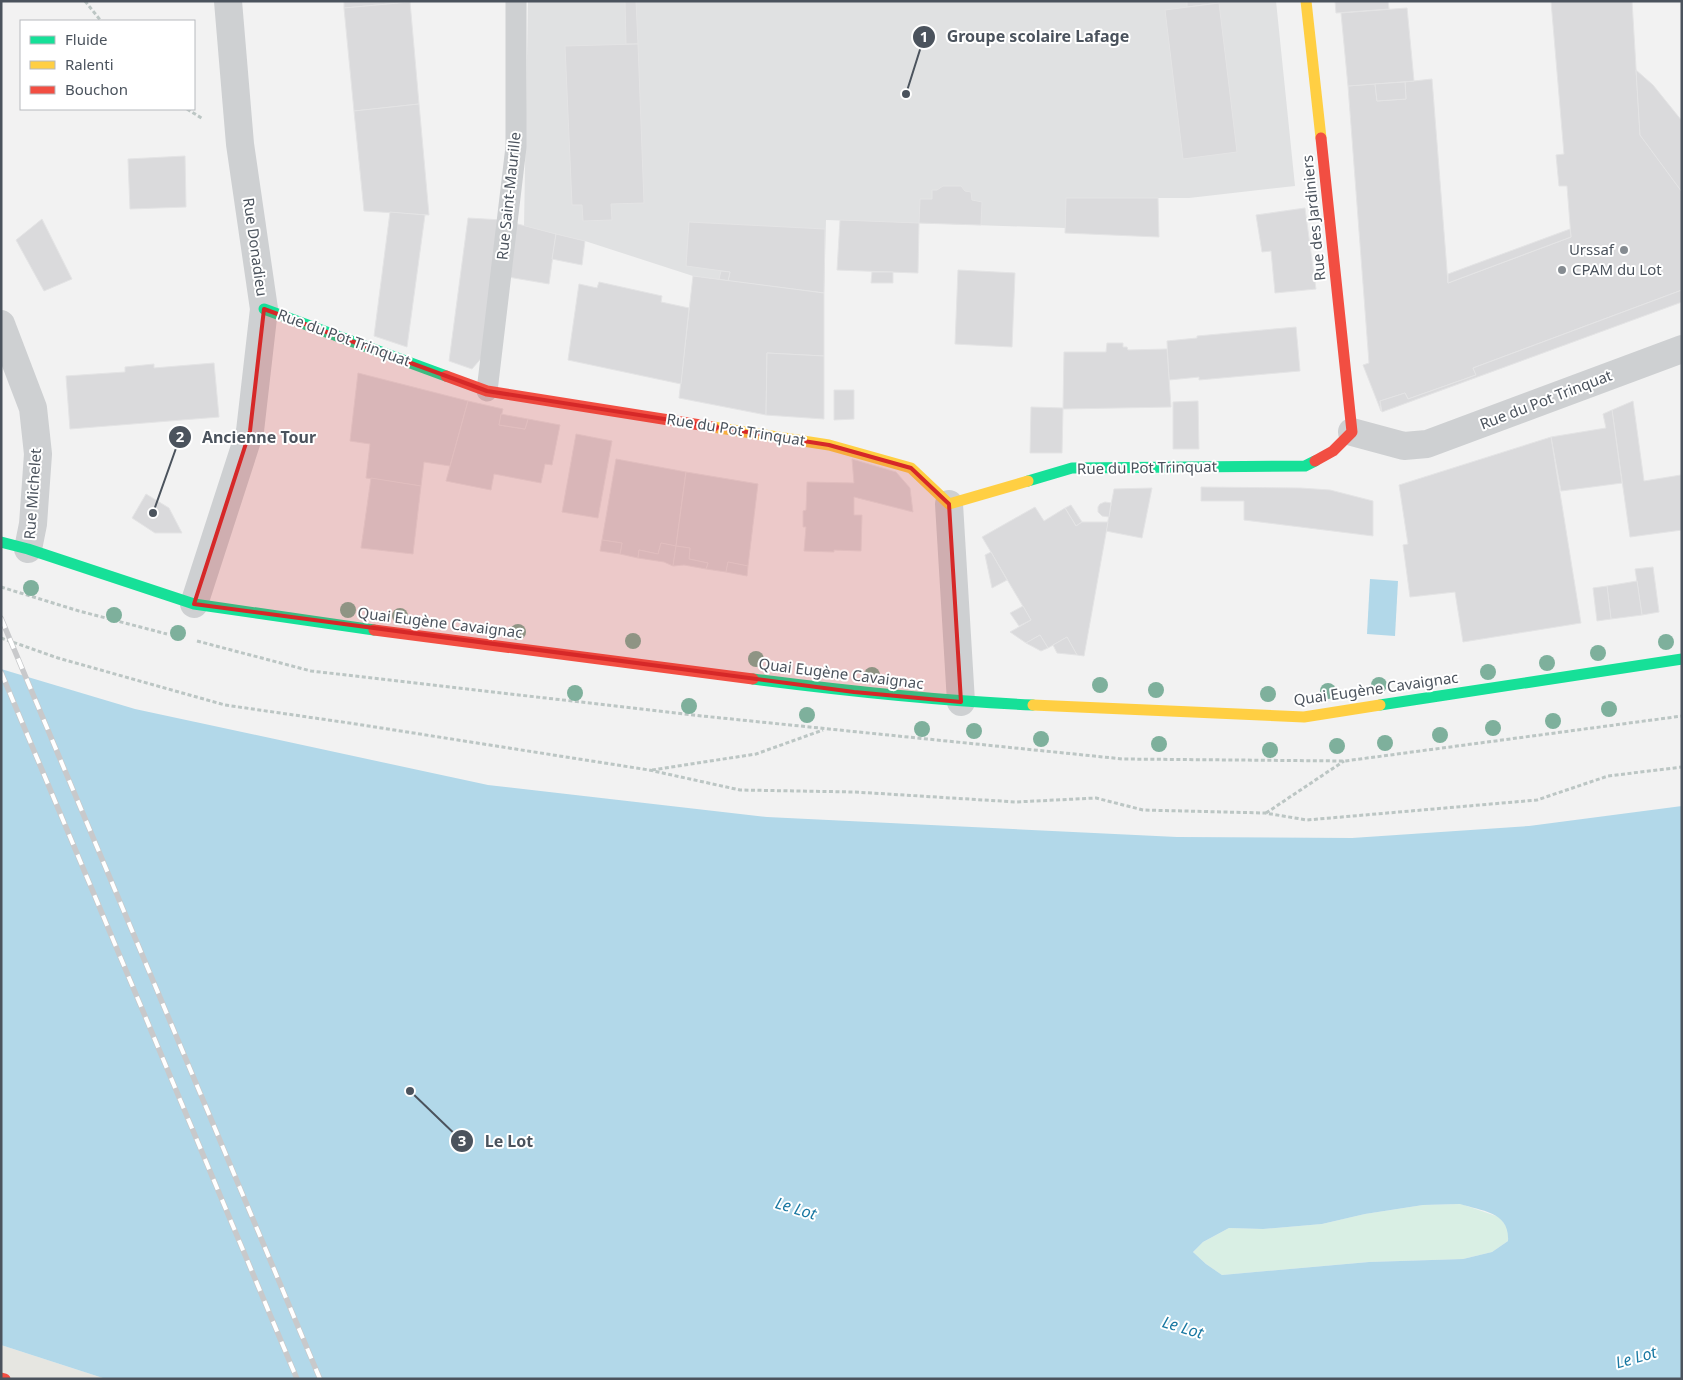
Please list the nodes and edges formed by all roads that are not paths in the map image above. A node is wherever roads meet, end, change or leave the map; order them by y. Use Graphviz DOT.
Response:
graph roads {
  1 [pos="228,1"];
  2 [pos="516,1"];
  3 [pos="1306,1"];
  4 [pos="264,309"];
  5 [pos="1,324"];
  6 [pos="1682,349"];
  7 [pos="487,391"];
  8 [pos="1352,432"];
  9 [pos="949,504"];
  10 [pos="12,545"];
  11 [pos="194,604"];
  12 [pos="1682,660"];
  13 [pos="961,702"];
  1 -- 4 [label="street, Rue Donadieu"];
  2 -- 7 [label="lane, Rue Saint-Maurille"];
  3 -- 8 [label="street, Rue des Jardiniers"];
  4 -- 7 [label="street, Rue du Pot Trinquat"];
  4 -- 11 [label="street, Rue Donadieu"];
  5 -- 10 [label="street, Rue Michelet"];
  6 -- 8 [label="street, Rue du Pot Trinquat"];
  7 -- 9 [label="street, Rue du Pot Trinquat"];
  8 -- 9 [label="street, Rue du Pot Trinquat"];
  9 -- 13 [label="street"];
  10 -- 11 [label="street, Quai Eugène Cavaignac"];
  11 -- 13 [label="street, Quai Eugène Cavaignac"];
  12 -- 13 [label="street, Quai Eugène Cavaignac"];
}
